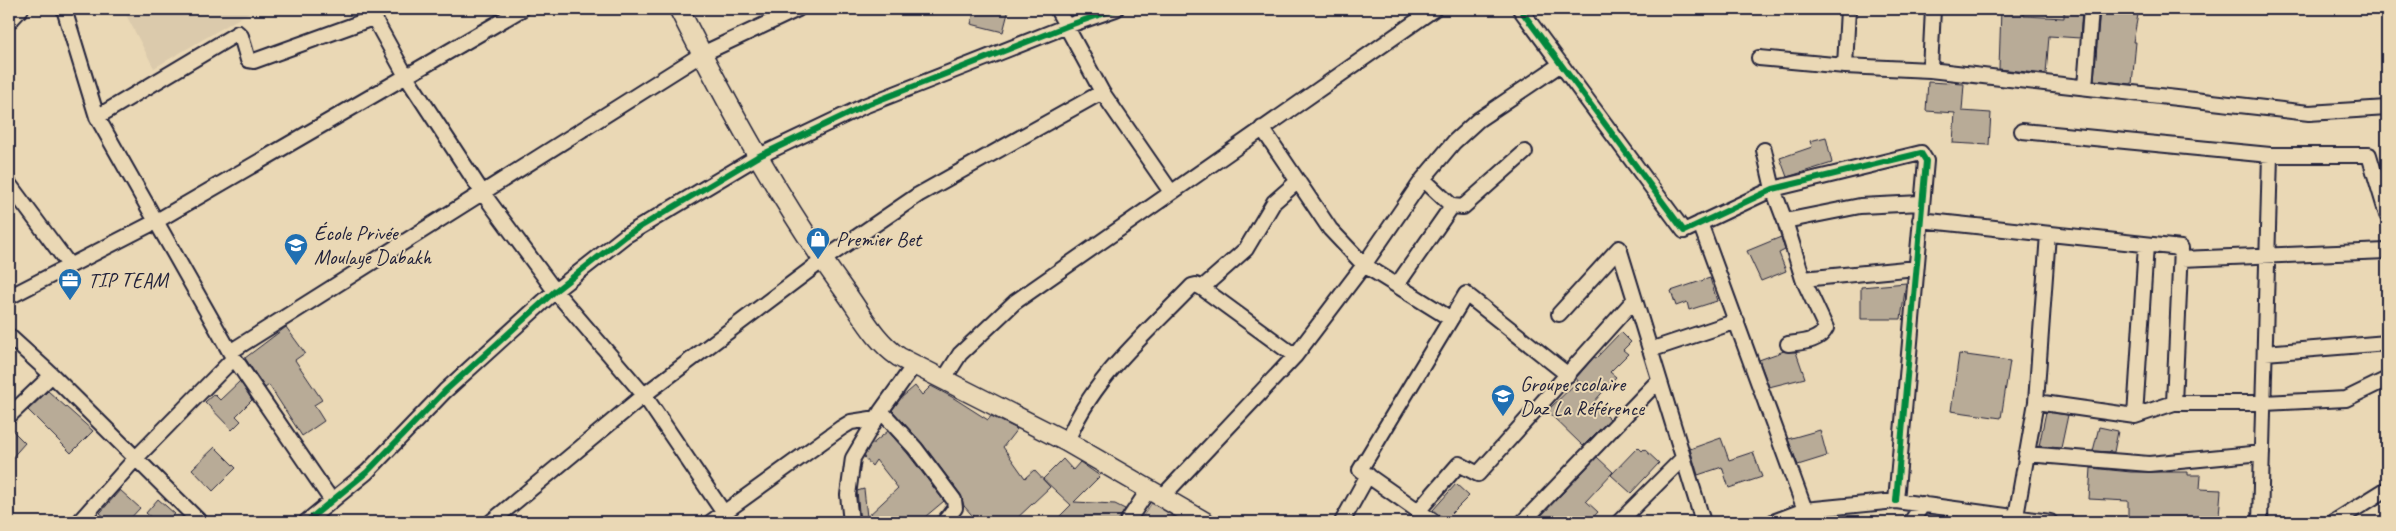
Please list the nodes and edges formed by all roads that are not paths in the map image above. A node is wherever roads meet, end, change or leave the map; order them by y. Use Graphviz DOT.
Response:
graph roads {
  1 [pos="21,9"];
  2 [pos="64,9"];
  3 [pos="522,9"];
  4 [pos="679,9"];
  5 [pos="798,9"];
  6 [pos="1057,9"];
  7 [pos="1116,9"];
  8 [pos="1434,9"];
  9 [pos="1520,9"];
  10 [pos="1848,9"];
  11 [pos="1933,9"];
  12 [pos="2091,9"];
  13 [pos="371,13"];
  14 [pos="9,22"];
  15 [pos="1067,26"];
  16 [pos="702,54"];
  17 [pos="1759,58"];
  18 [pos="1560,64"];
  19 [pos="1845,66"];
  20 [pos="1930,70"];
  21 [pos="406,76"];
  22 [pos="2085,87"];
  23 [pos="1102,92"];
  24 [pos="2387,108"];
  25 [pos="96,117"];
  26 [pos="1262,128"];
  27 [pos="2022,131"];
  28 [pos="1764,150"];
  29 [pos="1525,152"];
  30 [pos="2270,155"];
  31 [pos="756,156"];
  32 [pos="1423,179"];
  33 [pos="1298,181"];
  34 [pos="9,184"];
  35 [pos="1773,189"];
  36 [pos="482,192"];
  37 [pos="1171,192"];
  38 [pos="1921,203"];
  39 [pos="1452,206"];
  40 [pos="2387,215"];
  41 [pos="1920,220"];
  42 [pos="1786,221"];
  43 [pos="155,222"];
  44 [pos="1700,223"];
  45 [pos="2048,234"];
  46 [pos="2146,245"];
  47 [pos="2387,251"];
  48 [pos="2268,256"];
  49 [pos="2180,259"];
  50 [pos="823,260"];
  51 [pos="1364,265"];
  52 [pos="70,266"];
  53 [pos="1916,268"];
  54 [pos="1803,279"];
  55 [pos="1397,285"];
  56 [pos="1202,288"];
  57 [pos="555,290"];
  58 [pos="9,297"];
  59 [pos="1634,300"];
  60 [pos="1558,314"];
  61 [pos="1451,318"];
  62 [pos="1737,321"];
  63 [pos="9,336"];
  64 [pos="2387,343"];
  65 [pos="1788,344"];
  66 [pos="1650,350"];
  67 [pos="2265,352"];
  68 [pos="232,355"];
  69 [pos="1295,356"];
  70 [pos="914,364"];
  71 [pos="52,375"];
  72 [pos="1568,375"];
  73 [pos="2387,378"];
  74 [pos="944,380"];
  75 [pos="1659,380"];
  76 [pos="644,395"];
  77 [pos="2036,402"];
  78 [pos="2264,403"];
  79 [pos="2174,404"];
  80 [pos="879,415"];
  81 [pos="9,416"];
  82 [pos="2136,416"];
  83 [pos="1067,442"];
  84 [pos="2026,454"];
  85 [pos="2262,454"];
  86 [pos="136,458"];
  87 [pos="1683,458"];
  88 [pos="1368,475"];
  89 [pos="2387,490"];
  90 [pos="1156,493"];
  91 [pos="332,500"];
  92 [pos="1896,501"];
  93 [pos="1923,504"];
  94 [pos="1419,510"];
  95 [pos="1805,510"];
  96 [pos="726,517"];
  97 [pos="2016,520"];
  98 [pos="79,522"];
  99 [pos="200,522"];
  100 [pos="306,522"];
  101 [pos="491,522"];
  102 [pos="711,522"];
  103 [pos="851,522"];
  104 [pos="944,522"];
  105 [pos="1127,522"];
  106 [pos="1205,522"];
  107 [pos="1342,522"];
  108 [pos="1434,522"];
  109 [pos="1523,522"];
  110 [pos="1619,522"];
  111 [pos="1703,522"];
  112 [pos="1773,522"];
  113 [pos="1911,522"];
  114 [pos="2050,522"];
  115 [pos="2260,522"];
  116 [pos="2334,522"];
  1 -- 14 [label="street"];
  2 -- 25 [label="street"];
  3 -- 21 [label="street"];
  4 -- 16 [label="street"];
  5 -- 16 [label="street"];
  6 -- 15 [label="street"];
  7 -- 15 [label="street"];
  8 -- 26 [label="street"];
  9 -- 18 [label="street"];
  10 -- 19 [label="street"];
  11 -- 20 [label="street"];
  12 -- 22 [label="street"];
  13 -- 21 [label="street"];
  13 -- 25 [label="street"];
  15 -- 23 [label="street"];
  15 -- 31 [label="street"];
  16 -- 31 [label="street"];
  16 -- 36 [label="street"];
  17 -- 19 [label="street"];
  18 -- 32 [label="street"];
  18 -- 44 [label="street"];
  19 -- 20 [label="street"];
  20 -- 22 [label="street"];
  21 -- 36 [label="street"];
  21 -- 43 [label="street"];
  22 -- 24 [label="street"];
  23 -- 37 [label="street"];
  23 -- 50 [label="street"];
  25 -- 43 [label="street"];
  26 -- 33 [label="street"];
  26 -- 37 [label="street"];
  27 -- 30 [label="street"];
  28 -- 35 [label="street"];
  29 -- 39 [label="street"];
  30 -- 40 [label="street"];
  30 -- 48 [label="street"];
  31 -- 50 [label="street"];
  31 -- 57 [label="street"];
  32 -- 39 [label="street"];
  32 -- 51 [label="street"];
  33 -- 51 [label="street"];
  33 -- 56 [label="street"];
  34 -- 52 [label="street"];
  35 -- 38 [label="street"];
  35 -- 42 [label="street"];
  35 -- 44 [label="street"];
  36 -- 57 [label="street"];
  36 -- 68 [label="street"];
  37 -- 74 [label="street"];
  38 -- 41 [label="street"];
  38 -- 42 [label="street"];
  39 -- 55 [label="street"];
  41 -- 45 [label="street"];
  41 -- 53 [label="street"];
  42 -- 54 [label="street"];
  43 -- 52 [label="street"];
  43 -- 68 [label="street"];
  44 -- 62 [label="street"];
  45 -- 46 [label="street"];
  45 -- 77 [label="street"];
  46 -- 49 [label="street"];
  46 -- 82 [label="street"];
  47 -- 48 [label="street"];
  48 -- 49 [label="street"];
  48 -- 67 [label="street"];
  49 -- 79 [label="street"];
  50 -- 70 [label="street"];
  50 -- 76 [label="street"];
  51 -- 55 [label="street"];
  51 -- 69 [label="street"];
  52 -- 58 [label="street"];
  53 -- 54 [label="street"];
  53 -- 92 [label="street"];
  54 -- 65 [label="street"];
  55 -- 61 [label="street"];
  56 -- 69 [label="street"];
  56 -- 83 [label="street"];
  57 -- 76 [label="street"];
  57 -- 91 [label="street"];
  59 -- 60 [label="street"];
  59 -- 66 [label="street"];
  59 -- 72 [label="street"];
  61 -- 72 [label="street"];
  61 -- 88 [label="street"];
  62 -- 66 [label="street"];
  62 -- 95 [label="street"];
  63 -- 71 [label="street"];
  64 -- 67 [label="street"];
  66 -- 75 [label="street"];
  67 -- 78 [label="street"];
  68 -- 86 [label="street"];
  68 -- 91 [label="street"];
  69 -- 90 [label="street"];
  70 -- 74 [label="street"];
  70 -- 80 [label="street"];
  71 -- 81 [label="street"];
  71 -- 86 [label="street"];
  72 -- 94 [label="street"];
  73 -- 78 [label="street"];
  74 -- 83 [label="street"];
  75 -- 87 [label="street"];
  75 -- 109 [label="street"];
  76 -- 96 [label="street"];
  76 -- 101 [label="street"];
  77 -- 82 [label="street"];
  77 -- 84 [label="street"];
  78 -- 79 [label="street"];
  78 -- 85 [label="street"];
  79 -- 82 [label="street"];
  80 -- 96 [label="street"];
  80 -- 103 [label="street"];
  80 -- 104 [label="street"];
  83 -- 90 [label="street"];
  84 -- 85 [label="street"];
  84 -- 97 [label="street"];
  85 -- 115 [label="street"];
  86 -- 98 [label="street"];
  86 -- 99 [label="street"];
  87 -- 110 [label="street"];
  87 -- 111 [label="street"];
  88 -- 94 [label="street"];
  88 -- 107 [label="street"];
  89 -- 116 [label="street"];
  90 -- 105 [label="street"];
  90 -- 106 [label="street"];
  91 -- 100 [label="street"];
  92 -- 93 [label="street"];
  92 -- 95 [label="street"];
  93 -- 97 [label="street"];
  93 -- 113 [label="street"];
  94 -- 108 [label="street"];
  95 -- 112 [label="street"];
  96 -- 102 [label="street"];
  97 -- 114 [label="street"];
}
